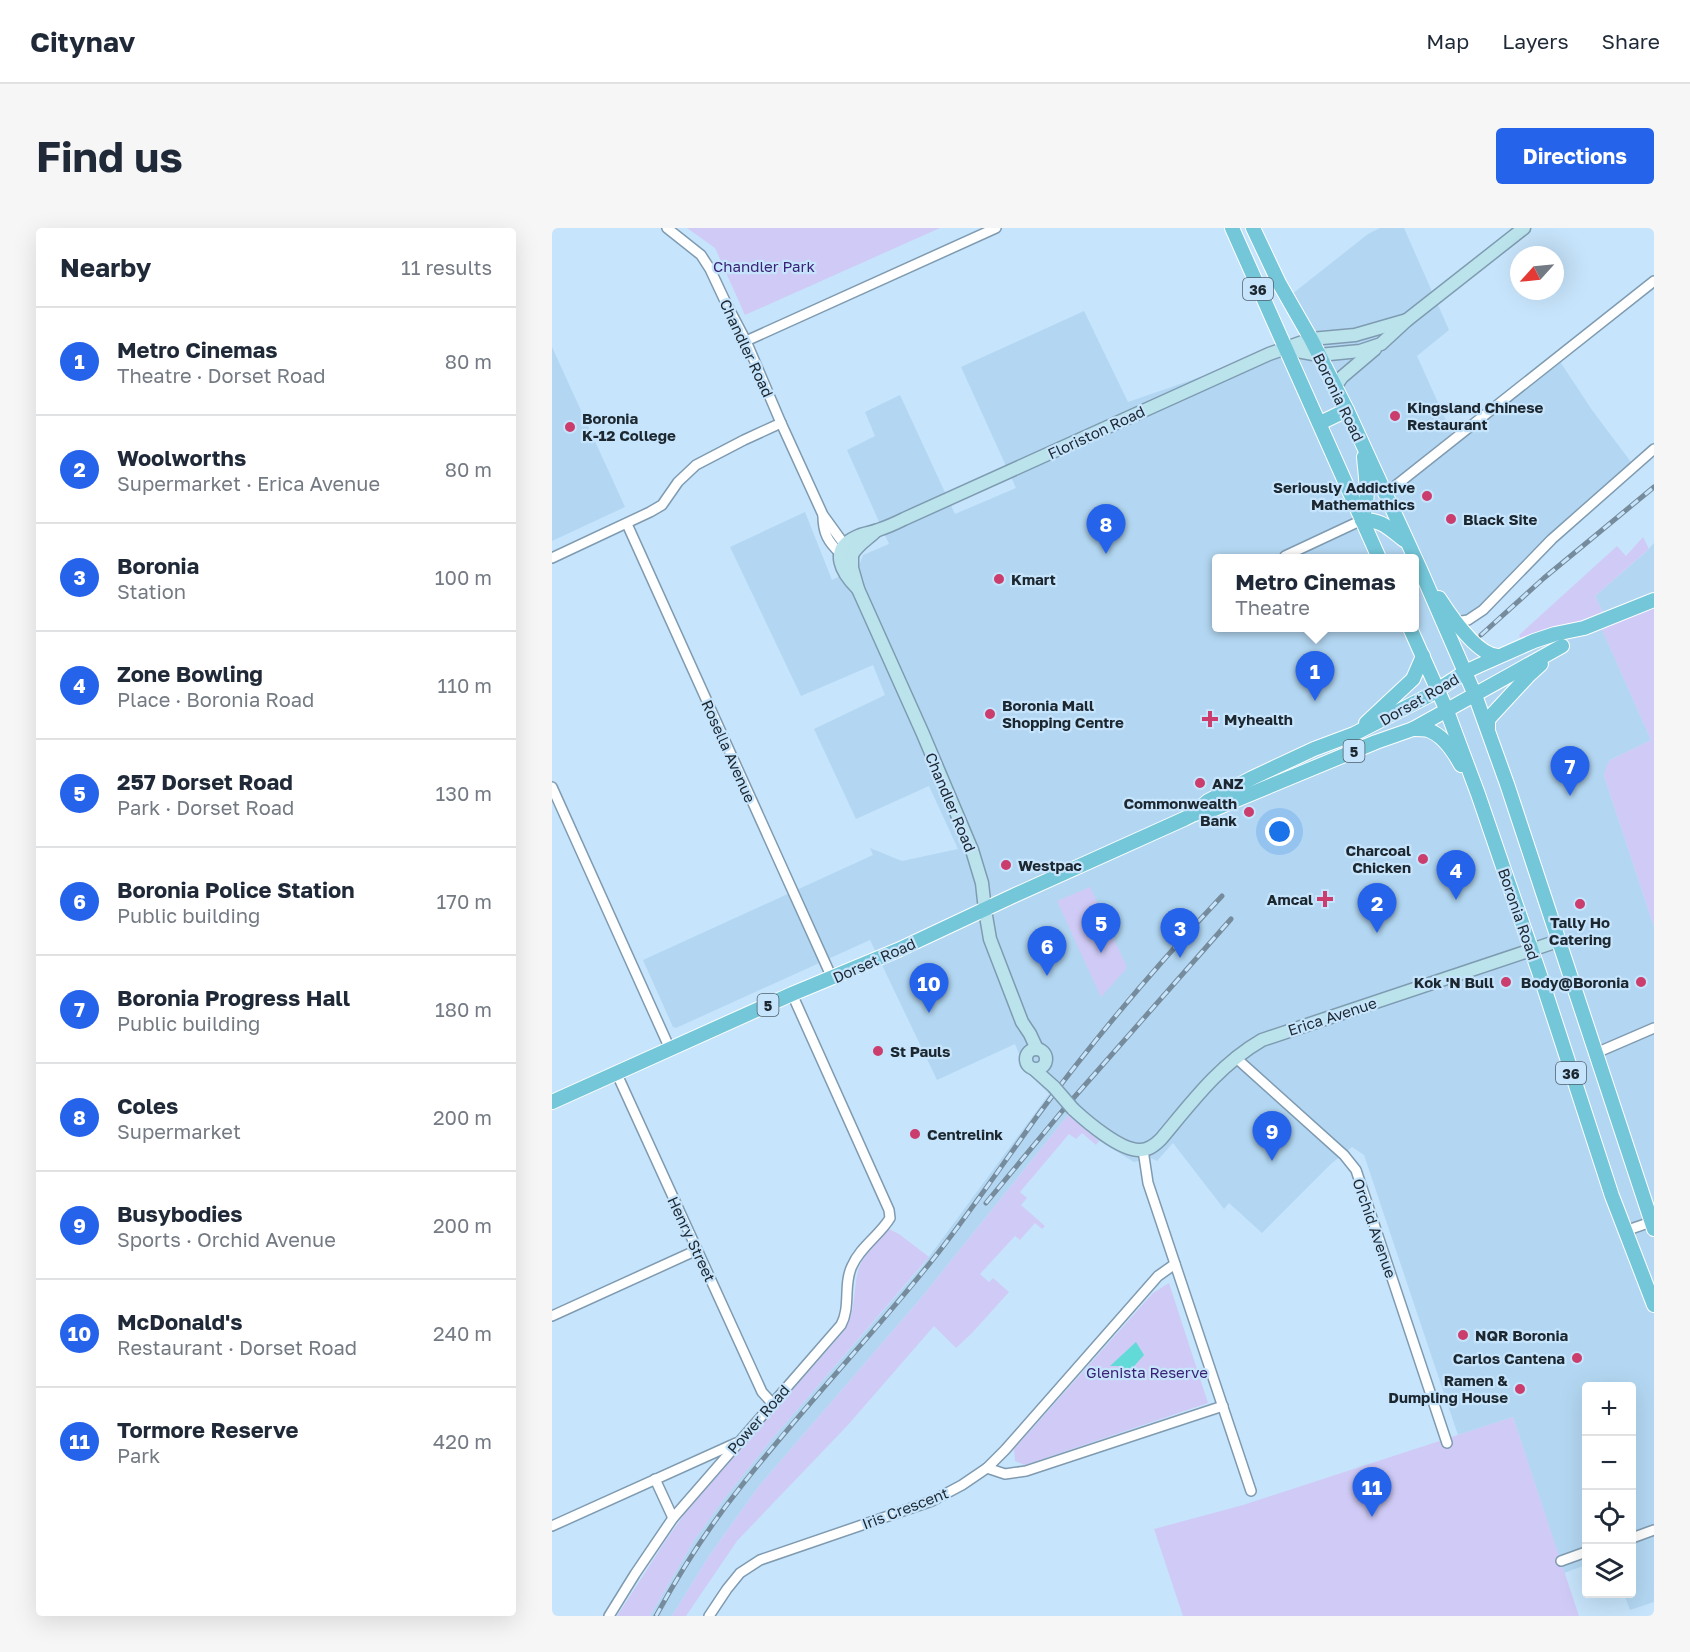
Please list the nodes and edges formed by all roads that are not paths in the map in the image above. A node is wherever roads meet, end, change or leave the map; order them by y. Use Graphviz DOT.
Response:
graph roads {
  1 [pos="667,228"];
  2 [pos="996,228"];
  3 [pos="1232,228"];
  4 [pos="1253,228"];
  5 [pos="1524,228"];
  6 [pos="1654,281"];
  7 [pos="1407,320"];
  8 [pos="1311,339"];
  9 [pos="746,341"];
  10 [pos="1381,344"];
  11 [pos="1285,349"];
  12 [pos="1319,355"];
  13 [pos="1335,387"];
  14 [pos="1347,411"];
  15 [pos="781,423"];
  16 [pos="1320,423"];
  17 [pos="1362,443"];
  18 [pos="1654,449"];
  19 [pos="1385,494"];
  20 [pos="1362,520"];
  21 [pos="627,524"];
  22 [pos="1407,543"];
  23 [pos="846,551"];
  24 [pos="1289,554"];
  25 [pos="1377,554"];
  26 [pos="1412,554"];
  27 [pos="552,558"];
  28 [pos="1419,569"];
  29 [pos="1654,600"];
  30 [pos="1456,622"];
  31 [pos="1584,628"];
  32 [pos="1412,632"];
  33 [pos="1562,646"];
  34 [pos="1423,656"];
  35 [pos="1498,656"];
  36 [pos="1465,672"];
  37 [pos="1438,689"];
  38 [pos="1475,695"];
  39 [pos="1448,711"];
  40 [pos="1488,728"];
  41 [pos="1413,729"];
  42 [pos="1354,735"];
  43 [pos="552,787"];
  44 [pos="1478,794"];
  45 [pos="1194,814"];
  46 [pos="985,910"];
  47 [pos="1558,941"];
  48 [pos="1531,949"];
  49 [pos="832,978"];
  50 [pos="792,994"];
  51 [pos="1654,1028"];
  52 [pos="670,1048"];
  53 [pos="1033,1051"];
  54 [pos="1596,1053"];
  55 [pos="1235,1057"];
  56 [pos="1040,1068"];
  57 [pos="616,1072"];
  58 [pos="552,1102"];
  59 [pos="1143,1150"];
  60 [pos="1653,1224"];
  61 [pos="1625,1231"];
  62 [pos="697,1250"];
  63 [pos="1175,1264"];
  64 [pos="1654,1305"];
  65 [pos="552,1316"];
  66 [pos="772,1403"];
  67 [pos="1223,1406"];
  68 [pos="741,1440"];
  69 [pos="1447,1443"];
  70 [pos="987,1468"];
  71 [pos="655,1479"];
  72 [pos="1251,1491"];
  73 [pos="673,1518"];
  74 [pos="552,1526"];
  75 [pos="1654,1530"];
  76 [pos="1636,1537"];
  77 [pos="1582,1554"];
  78 [pos="1561,1561"];
  79 [pos="609,1616"];
  80 [pos="709,1616"];
  1 -- 9 [label="street, Chandler Road"];
  2 -- 9 [label="street"];
  3 -- 11 [label="main road, Boronia Road / 36"];
  4 -- 8 [label="main road, Boronia Road / 36"];
  5 -- 7 [label="main road"];
  6 -- 19 [label="street"];
  7 -- 8 [label="main road, Floriston Road"];
  7 -- 10 [label="main road"];
  8 -- 11 [label="main road, Floriston Road"];
  8 -- 12 [label="main road, Boronia Road / 36"];
  9 -- 15 [label="street, Chandler Road"];
  10 -- 12 [label="main road"];
  10 -- 13 [label="main road"];
  11 -- 12 [label="main road"];
  11 -- 16 [label="main road, Boronia Road / 36"];
  11 -- 23 [label="main road, Floriston Road"];
  12 -- 13 [label="main road, Boronia Road / 36"];
  13 -- 14 [label="main road, Boronia Road / 36"];
  14 -- 16 [label="main road"];
  14 -- 17 [label="main road, Boronia Road / 36"];
  15 -- 21 [label="street"];
  15 -- 23 [label="street, Chandler Road"];
  16 -- 20 [label="main road, Boronia Road / 36"];
  17 -- 19 [label="main road, Boronia Road / 36"];
  17 -- 20 [label="main road"];
  18 -- 30 [label="street"];
  19 -- 22 [label="main road, Boronia Road / 36"];
  20 -- 22 [label="main road"];
  20 -- 24 [label="street"];
  20 -- 25 [label="main road, Boronia Road / 36"];
  21 -- 27 [label="street"];
  21 -- 49 [label="street, Rosella Avenue"];
  22 -- 26 [label="main road, Boronia Road / 36"];
  23 -- 46 [label="main road, Chandler Road"];
  28 -- 30 [label="main road, Boronia Road"];
  28 -- 36 [label="main road, Boronia Road / 36"];
  29 -- 31 [label="main road, Dorset Road / 5"];
  30 -- 35 [label="main road, Boronia Road"];
  31 -- 33 [label="main road, Dorset Road / 5"];
  31 -- 35 [label="main road, Dorset Road / 5"];
  32 -- 34 [label="main road, Boronia Road / 36"];
  33 -- 38 [label="main road, Dorset Road / 5"];
  33 -- 40 [label="main road, Dorset Road"];
  34 -- 37 [label="main road, Boronia Road / 36"];
  34 -- 42 [label="main road"];
  35 -- 36 [label="main road, Dorset Road / 5"];
  36 -- 37 [label="main road, Dorset Road / 5"];
  36 -- 38 [label="main road, Boronia Road / 36"];
  37 -- 39 [label="main road, Boronia Road / 36"];
  37 -- 42 [label="main road, Dorset Road / 5"];
  38 -- 39 [label="main road, Dorset Road / 5"];
  38 -- 40 [label="main road, Boronia Road / 36"];
  39 -- 41 [label="main road, Dorset Road / 5"];
  39 -- 44 [label="main road, Boronia Road / 36"];
  40 -- 47 [label="main road, Boronia Road / 36"];
  41 -- 44 [label="main road"];
  41 -- 45 [label="main road, Dorset Road / 5"];
  42 -- 45 [label="main road, Dorset Road / 5"];
  43 -- 52 [label="street"];
  44 -- 48 [label="main road, Boronia Road / 36"];
  45 -- 46 [label="main road, Dorset Road / 5"];
  46 -- 49 [label="main road, Dorset Road / 5"];
  46 -- 53 [label="main road, Chandler Road"];
  47 -- 48 [label="main road, Erica Avenue"];
  47 -- 54 [label="main road, Boronia Road / 36"];
  48 -- 55 [label="main road, Erica Avenue"];
  48 -- 61 [label="main road, Boronia Road / 36"];
  49 -- 50 [label="main road, Dorset Road / 5"];
  50 -- 52 [label="main road, Dorset Road / 5"];
  50 -- 66 [label="street, Power Road"];
  51 -- 54 [label="street"];
  52 -- 57 [label="main road, Dorset Road / 5"];
  53 -- 56 [label="main road"];
  53 -- 56 [label="main road"];
  54 -- 60 [label="main road, Boronia Road / 36"];
  55 -- 59 [label="main road, Erica Avenue"];
  55 -- 69 [label="street, Orchid Avenue"];
  56 -- 59 [label="main road, bridge"];
  57 -- 58 [label="main road, Dorset Road / 5"];
  57 -- 62 [label="street, Henry Street"];
  59 -- 63 [label="street"];
  60 -- 61 [label="street"];
  61 -- 64 [label="main road, Boronia Road / 36"];
  62 -- 65 [label="street"];
  62 -- 66 [label="street, Henry Street"];
  63 -- 67 [label="street"];
  63 -- 70 [label="street, Iris Crescent"];
  66 -- 68 [label="street, Power Road"];
  67 -- 70 [label="street"];
  67 -- 72 [label="street"];
  68 -- 71 [label="street"];
  68 -- 73 [label="street, Power Road"];
  70 -- 80 [label="street, Iris Crescent"];
  71 -- 73 [label="street"];
  71 -- 74 [label="street"];
  73 -- 79 [label="street, Power Road"];
  75 -- 76 [label="street"];
  77 -- 78 [label="street"];
}
